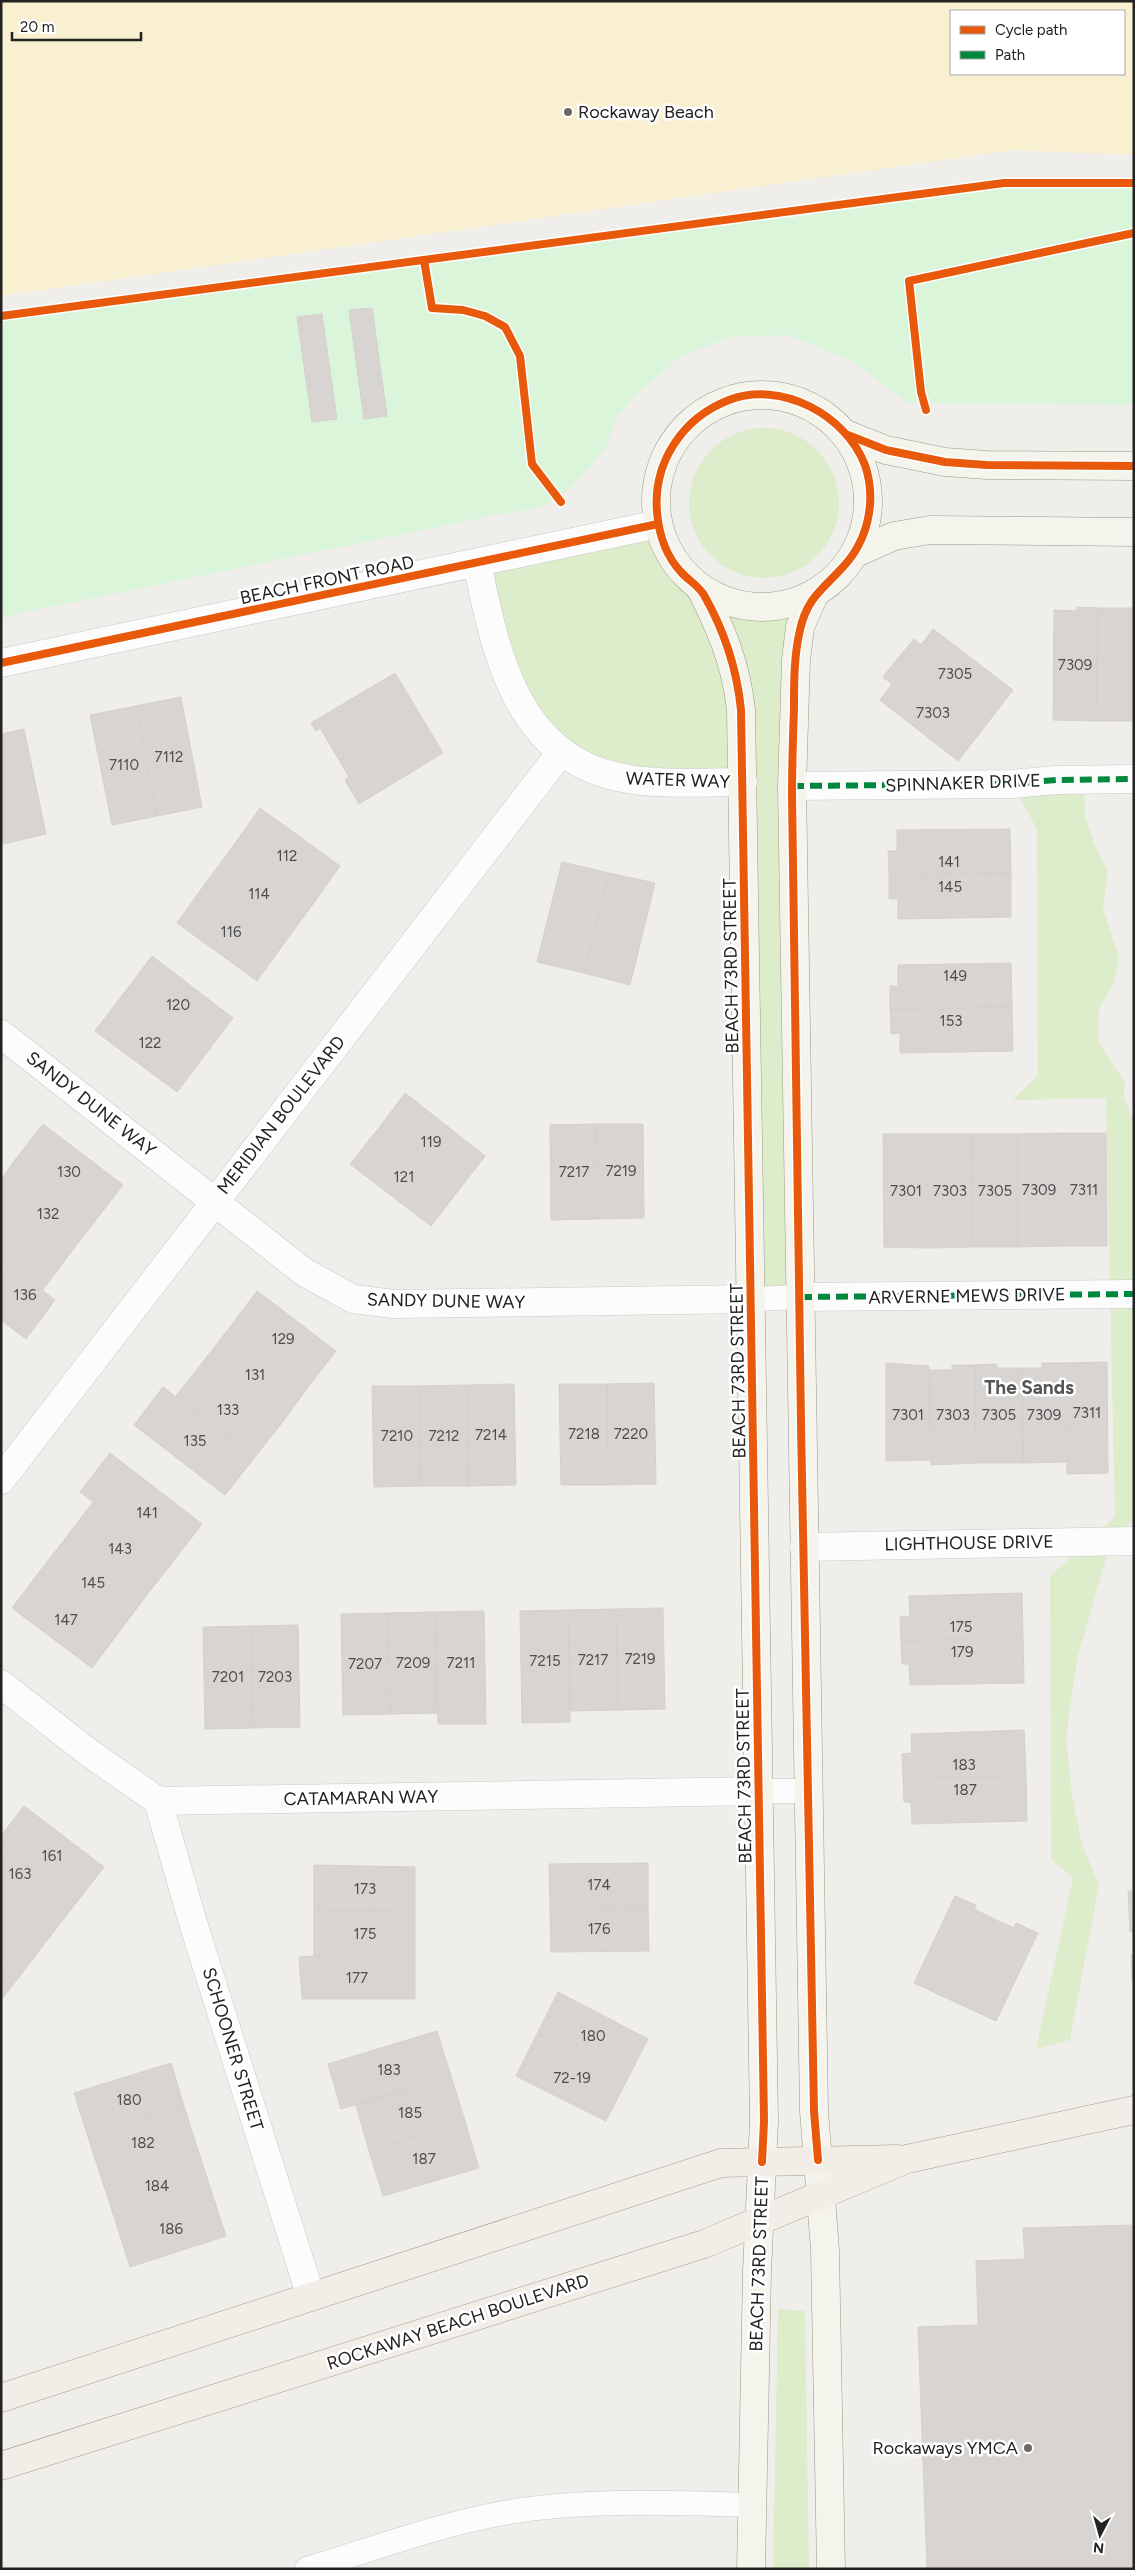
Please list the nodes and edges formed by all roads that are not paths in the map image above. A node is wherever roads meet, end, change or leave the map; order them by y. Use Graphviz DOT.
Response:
graph roads {
  1 [pos="848,435"];
  2 [pos="1134,466"];
  3 [pos="658,524"];
  4 [pos="1134,532"];
  5 [pos="856,553"];
  6 [pos="476,563"];
  7 [pos="700,588"];
  8 [pos="815,593"];
  9 [pos="1,663"];
  10 [pos="562,751"];
  11 [pos="1134,779"];
  12 [pos="743,782"];
  13 [pos="792,786"];
  14 [pos="1,1034"];
  15 [pos="215,1201"];
  16 [pos="1134,1294"];
  17 [pos="800,1298"];
  18 [pos="751,1299"];
  19 [pos="1,1480"];
  20 [pos="1134,1541"];
  21 [pos="804,1547"];
  22 [pos="1,1684"];
  23 [pos="808,1790"];
  24 [pos="760,1791"];
  25 [pos="158,1801"];
  26 [pos="1134,2110"];
  27 [pos="907,2159"];
  28 [pos="818,2160"];
  29 [pos="762,2162"];
  30 [pos="821,2195"];
  31 [pos="760,2220"];
  32 [pos="311,2298"];
  33 [pos="1,2398"];
  34 [pos="1,2466"];
  35 [pos="752,2505"];
  36 [pos="307,2569"];
  37 [pos="751,2569"];
  38 [pos="831,2569"];
  1 -- 2 [label="street"];
  1 -- 3 [label="street"];
  1 -- 5 [label="street"];
  3 -- 6 [label="street, BEACH FRONT ROAD"];
  3 -- 7 [label="street"];
  4 -- 5 [label="street"];
  5 -- 8 [label="street"];
  6 -- 9 [label="street, BEACH FRONT ROAD"];
  6 -- 10 [label="street, WATER WAY"];
  7 -- 8 [label="street"];
  7 -- 12 [label="street, BEACH 73RD STREET"];
  8 -- 13 [label="street"];
  10 -- 12 [label="street, WATER WAY"];
  10 -- 15 [label="street, MERIDIAN BOULEVARD"];
  11 -- 13 [label="street, SPINNAKER DRIVE"];
  12 -- 18 [label="street, BEACH 73RD STREET"];
  13 -- 17 [label="street"];
  14 -- 15 [label="street, SANDY DUNE WAY"];
  15 -- 18 [label="street, SANDY DUNE WAY"];
  15 -- 19 [label="street, MERIDIAN BOULEVARD"];
  16 -- 17 [label="street, ARVERNE MEWS DRIVE"];
  17 -- 18 [label="lane, SANDY DUNE WAY"];
  17 -- 21 [label="street"];
  18 -- 24 [label="street, BEACH 73RD STREET"];
  20 -- 21 [label="street, LIGHTHOUSE DRIVE"];
  21 -- 23 [label="street"];
  22 -- 25 [label="street"];
  23 -- 24 [label="lane"];
  23 -- 28 [label="street"];
  24 -- 25 [label="street, CATAMARAN WAY"];
  24 -- 29 [label="street, BEACH 73RD STREET"];
  25 -- 32 [label="street, SCHOONER STREET"];
  26 -- 27 [label="main road, ROCKAWAY BEACH BOULEVARD"];
  27 -- 28 [label="main road, ROCKAWAY BEACH BOULEVARD"];
  27 -- 30 [label="main road, ROCKAWAY BEACH BOULEVARD"];
  28 -- 29 [label="main road, ROCKAWAY BEACH BOULEVARD"];
  28 -- 30 [label="street"];
  29 -- 31 [label="street, BEACH 73RD STREET"];
  29 -- 32 [label="main road, ROCKAWAY BEACH BOULEVARD"];
  30 -- 31 [label="main road, ROCKAWAY BEACH BOULEVARD"];
  30 -- 38 [label="street"];
  31 -- 34 [label="main road, ROCKAWAY BEACH BOULEVARD"];
  31 -- 35 [label="street, BEACH 73RD STREET"];
  32 -- 33 [label="main road, ROCKAWAY BEACH BOULEVARD"];
  35 -- 36 [label="lane"];
  35 -- 37 [label="street, BEACH 73RD STREET"];
}
